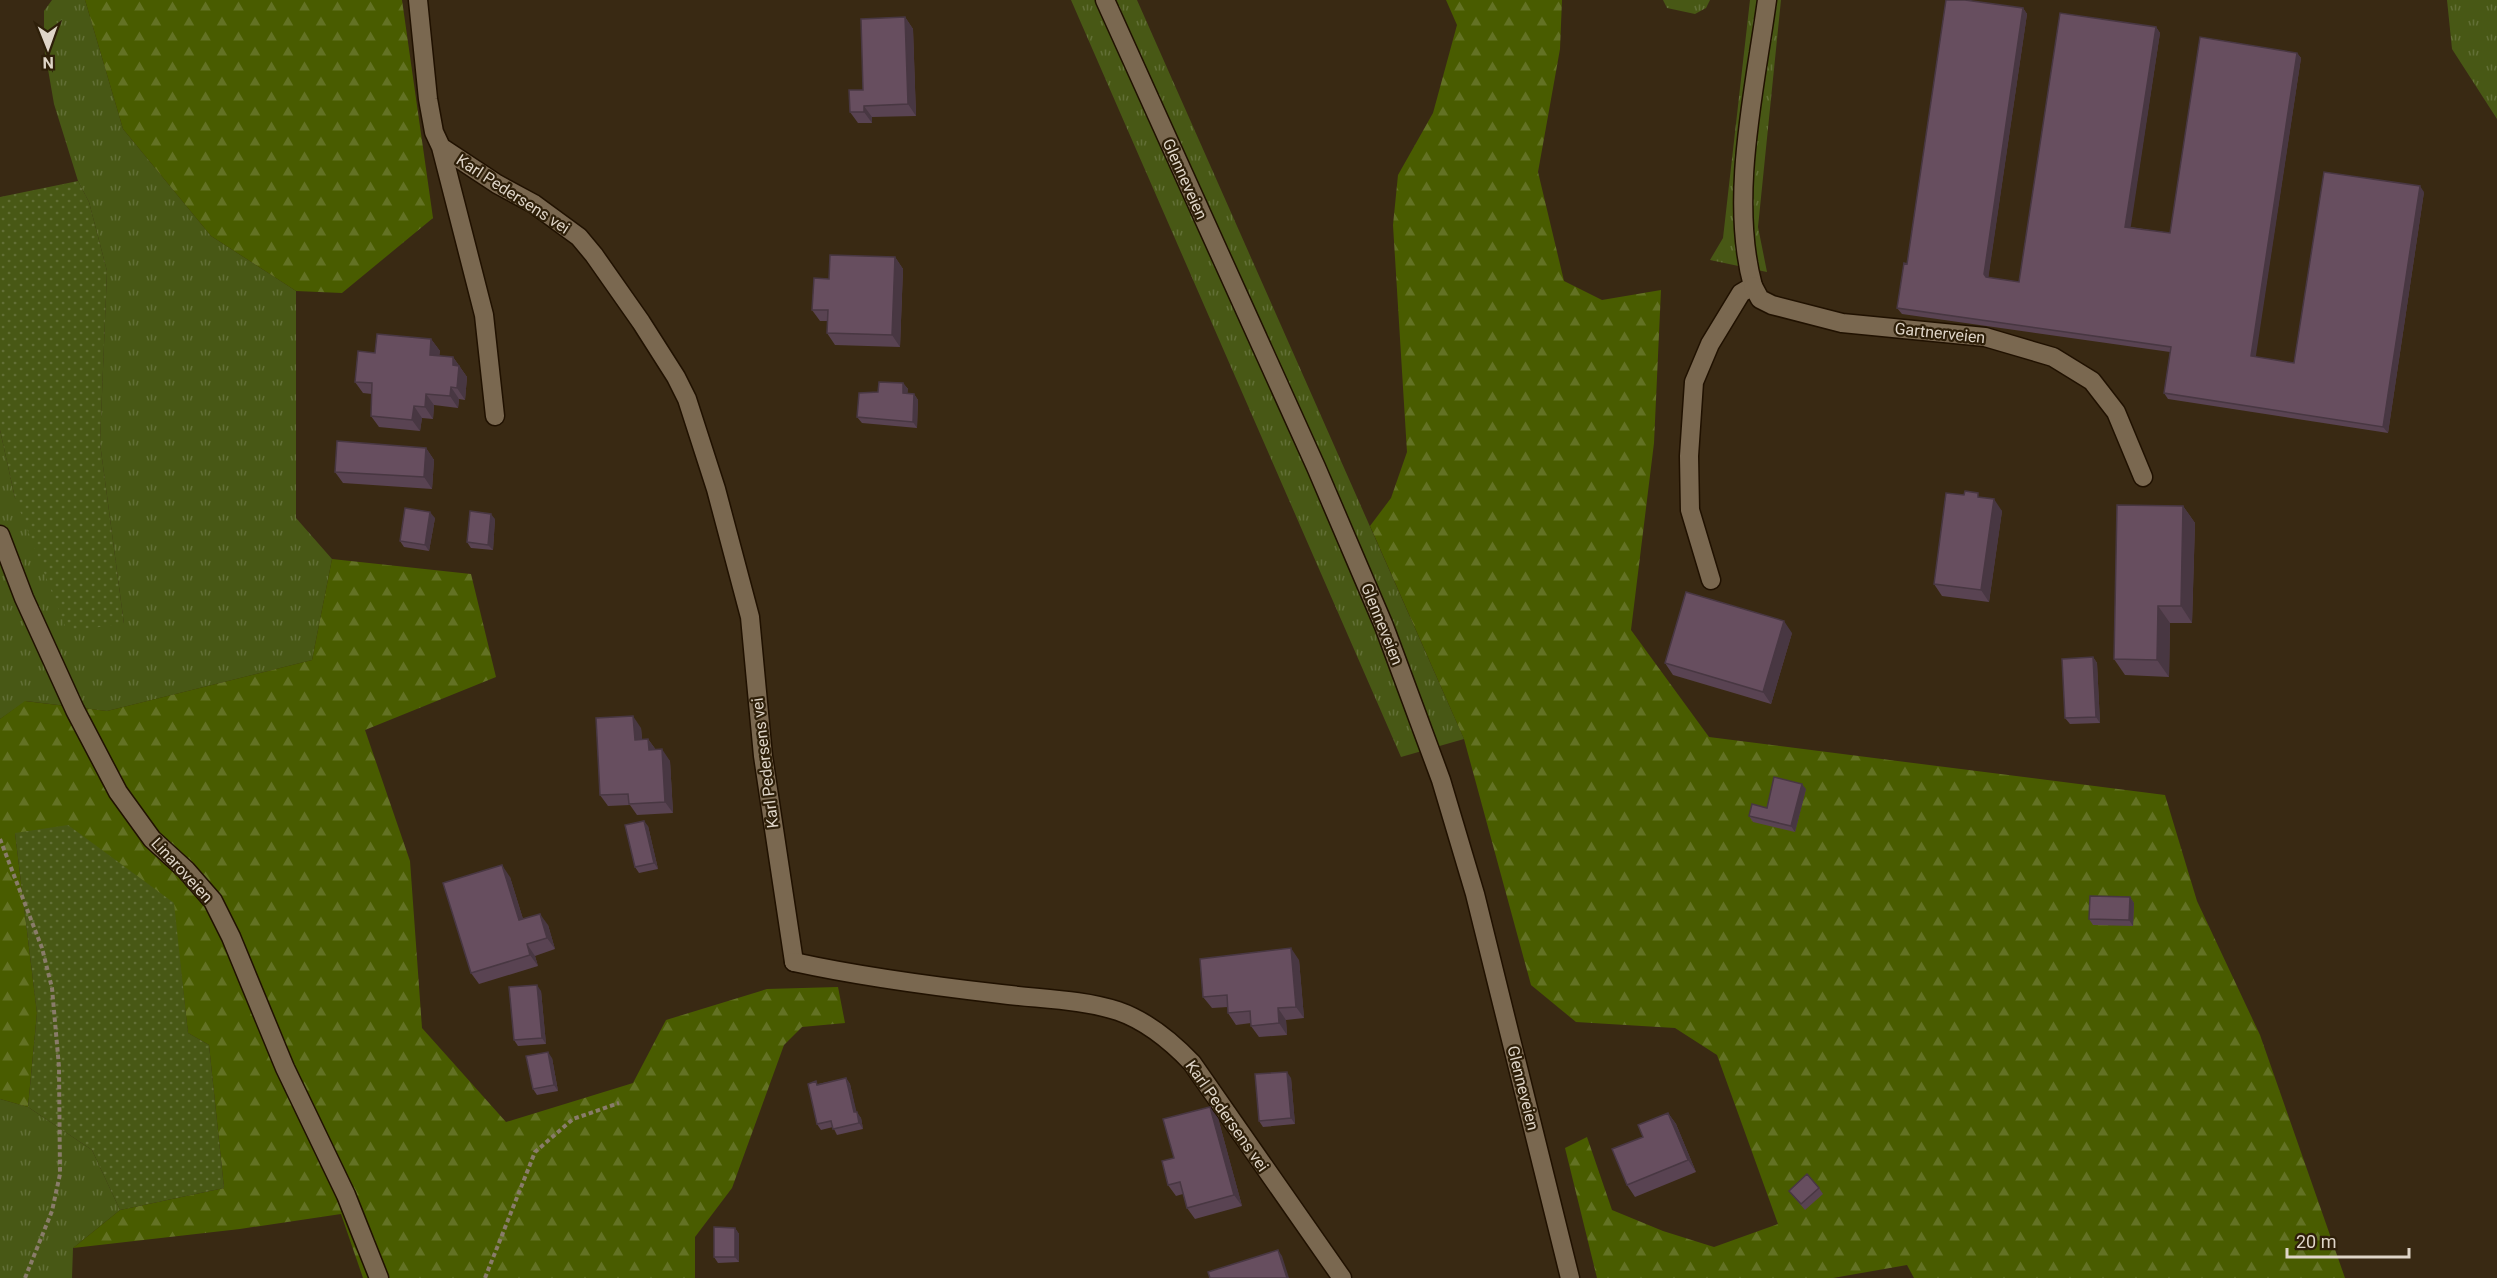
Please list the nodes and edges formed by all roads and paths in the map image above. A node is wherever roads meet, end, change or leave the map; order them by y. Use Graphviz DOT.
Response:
graph roads {
  1 [pos="418,0"];
  2 [pos="1105,0"];
  3 [pos="1767,0"];
  4 [pos="441,147"];
  5 [pos="1753,286"];
  6 [pos="495,416"];
  7 [pos="2143,477"];
  8 [pos="0,535"];
  9 [pos="1712,580"];
  10 [pos="0,839"];
  11 [pos="619,1103"];
  12 [pos="25,1278"];
  13 [pos="379,1278"];
  14 [pos="485,1278"];
  15 [pos="1342,1278"];
  16 [pos="1570,1278"];
  1 -- 4 [label="street, Karl Pedersens vei"];
  2 -- 16 [label="street, Glenneveien"];
  3 -- 5 [label="street"];
  4 -- 6 [label="street"];
  4 -- 15 [label="street, Karl Pedersens vei"];
  5 -- 7 [label="street, Gartnerveien"];
  5 -- 9 [label="street"];
  8 -- 13 [label="street, Linaroveien"];
  10 -- 12 [label="path"];
  11 -- 14 [label="path"];
}
